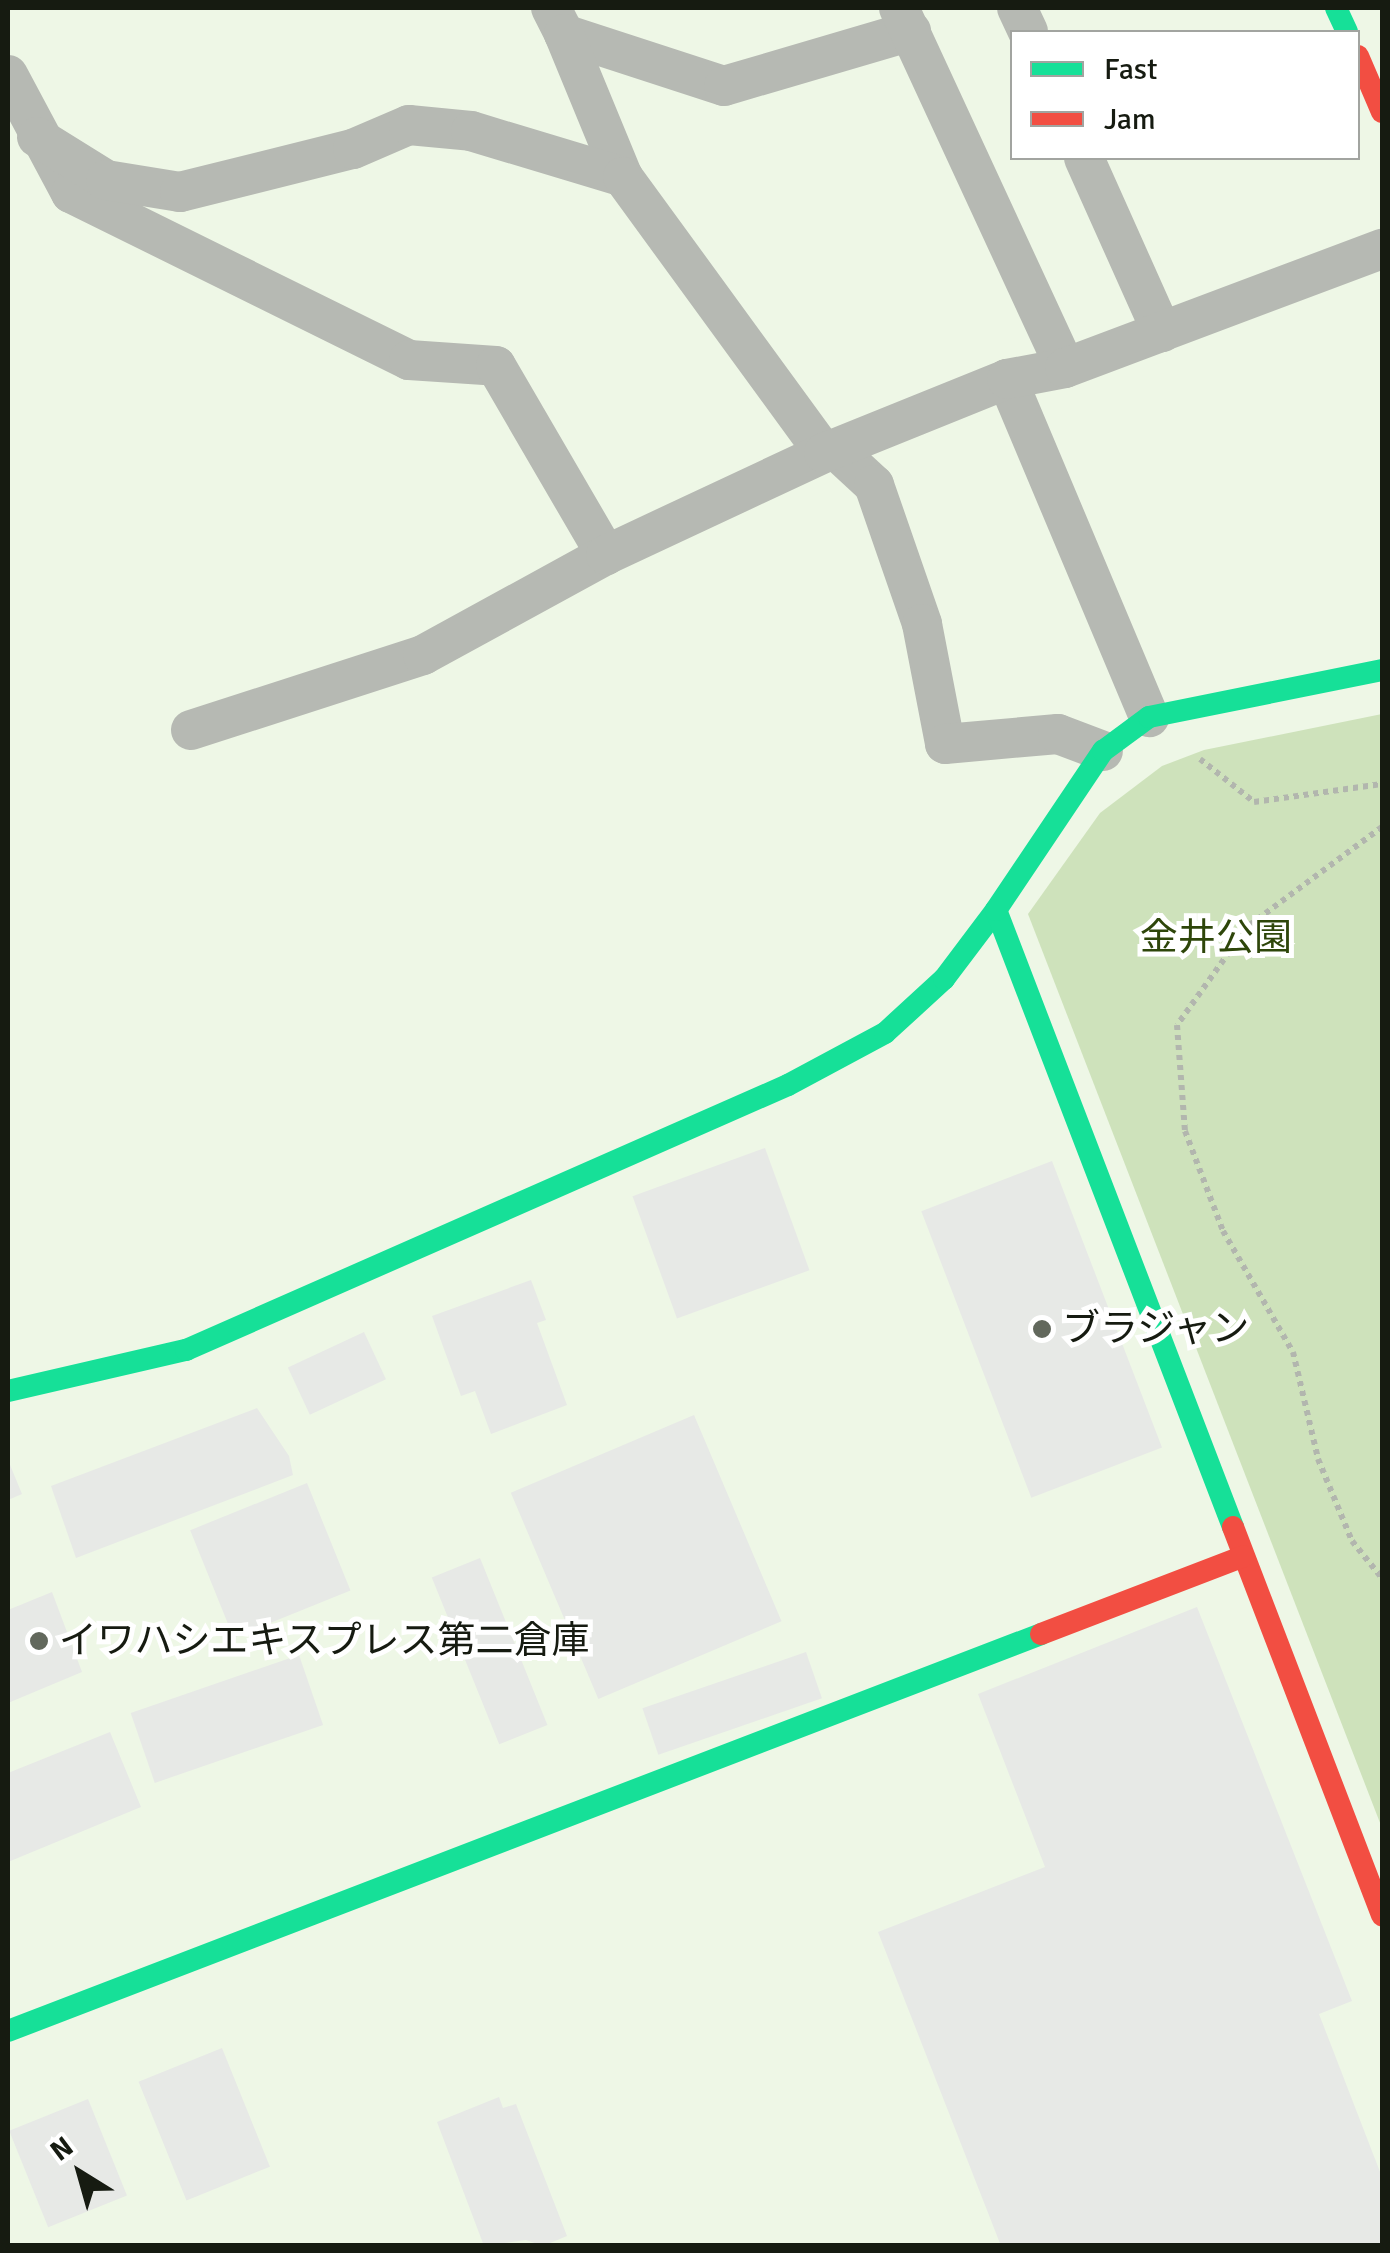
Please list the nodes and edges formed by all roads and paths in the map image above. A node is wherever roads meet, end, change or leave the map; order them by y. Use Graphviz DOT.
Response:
graph roads {
  1 [pos="905,19"];
  2 [pos="557,21"];
  3 [pos="1360,61"];
  4 [pos="8,75"];
  5 [pos="1382,112"];
  6 [pos="37,137"];
  7 [pos="1085,160"];
  8 [pos="622,177"];
  9 [pos="1382,250"];
  10 [pos="1162,332"];
  11 [pos="1066,368"];
  12 [pos="1007,379"];
  13 [pos="830,451"];
  14 [pos="606,555"];
  15 [pos="1382,670"];
  16 [pos="1149,717"];
  17 [pos="191,730"];
  18 [pos="1102,751"];
  19 [pos="1382,784"];
  20 [pos="1382,826"];
  21 [pos="996,910"];
  22 [pos="8,1391"];
  23 [pos="1244,1556"];
  24 [pos="1382,1578"];
  25 [pos="1382,1915"];
  26 [pos="8,2031"];
  1 -- 2 [label="street"];
  1 -- 11 [label="street"];
  2 -- 8 [label="street"];
  3 -- 5 [label="street"];
  4 -- 6 [label="street"];
  6 -- 8 [label="street"];
  6 -- 14 [label="street"];
  7 -- 10 [label="street"];
  8 -- 13 [label="street"];
  9 -- 10 [label="street"];
  10 -- 11 [label="street"];
  11 -- 12 [label="street"];
  12 -- 13 [label="street"];
  12 -- 16 [label="street"];
  13 -- 14 [label="street"];
  13 -- 18 [label="street"];
  14 -- 17 [label="street"];
  15 -- 16 [label="street"];
  16 -- 18 [label="street"];
  16 -- 19 [label="path"];
  18 -- 21 [label="street"];
  20 -- 24 [label="path"];
  21 -- 22 [label="street"];
  21 -- 23 [label="street"];
  23 -- 25 [label="street"];
  23 -- 26 [label="street"];
}
